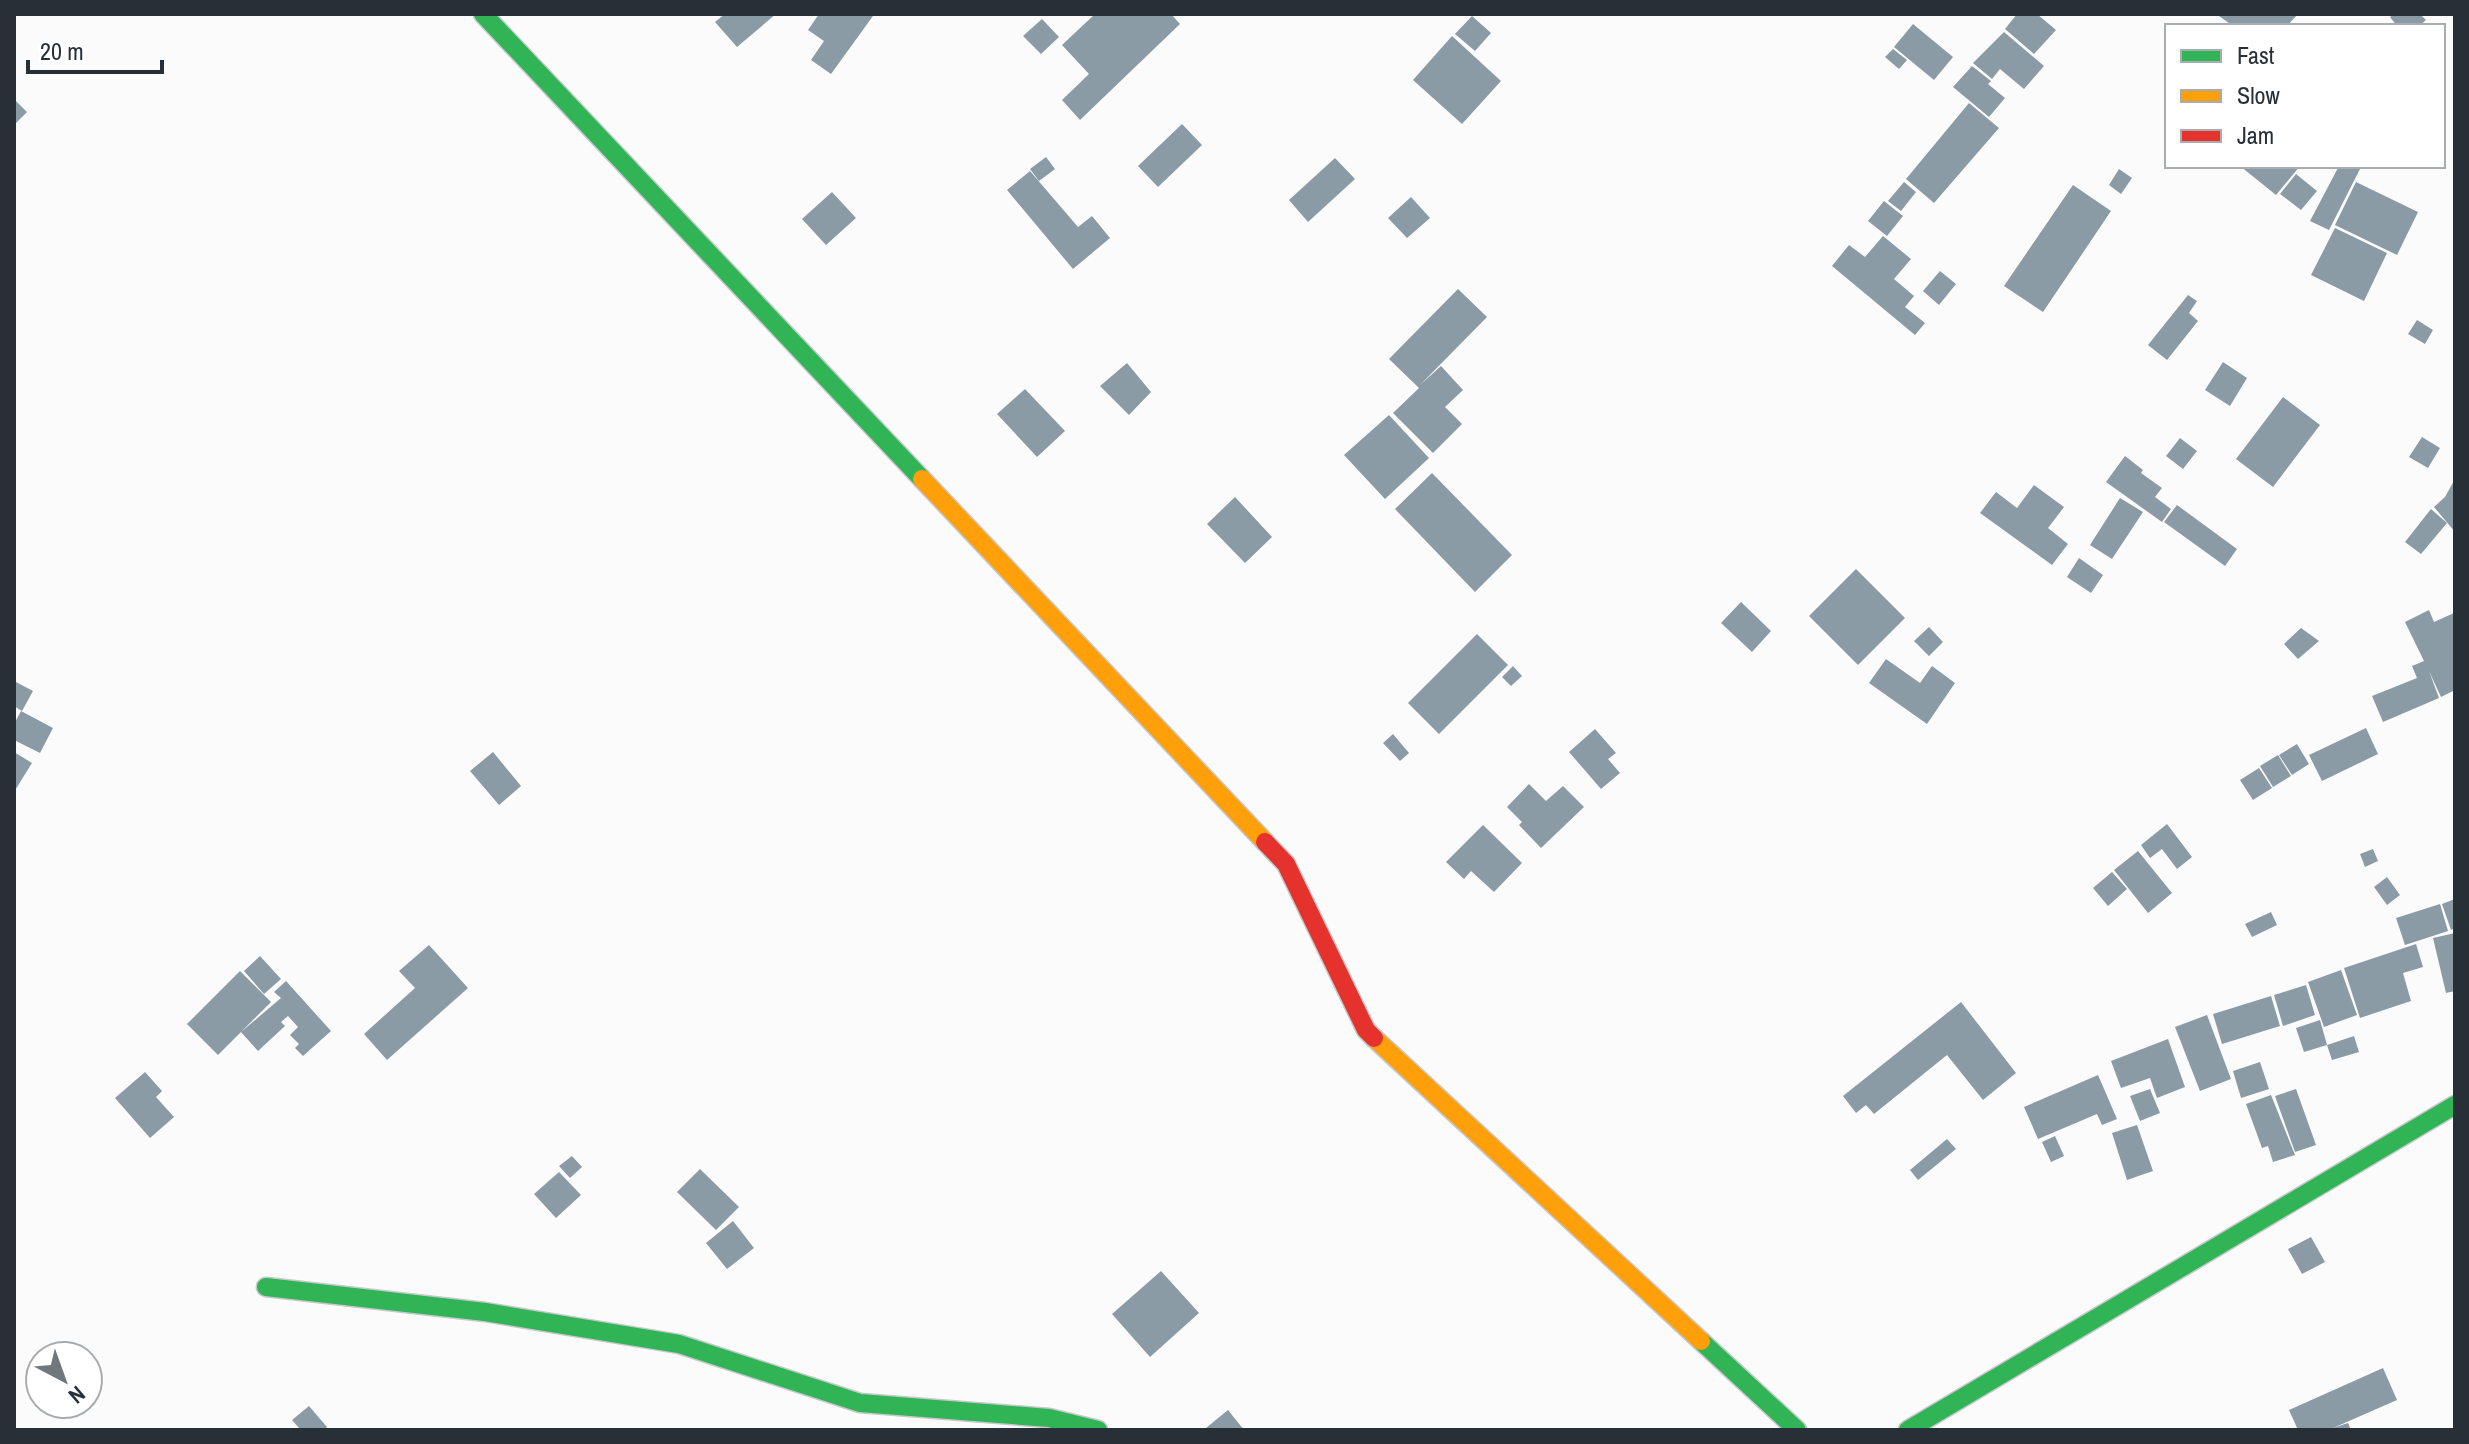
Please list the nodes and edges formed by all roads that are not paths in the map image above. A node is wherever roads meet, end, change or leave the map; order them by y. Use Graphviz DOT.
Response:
graph roads {
  1 [pos="483,14"];
  2 [pos="2455,1105"];
  3 [pos="266,1287"];
  4 [pos="1098,1430"];
  5 [pos="1797,1430"];
  6 [pos="1908,1430"];
  1 -- 5 [label="street"];
  2 -- 6 [label="street"];
  3 -- 4 [label="street"];
}
